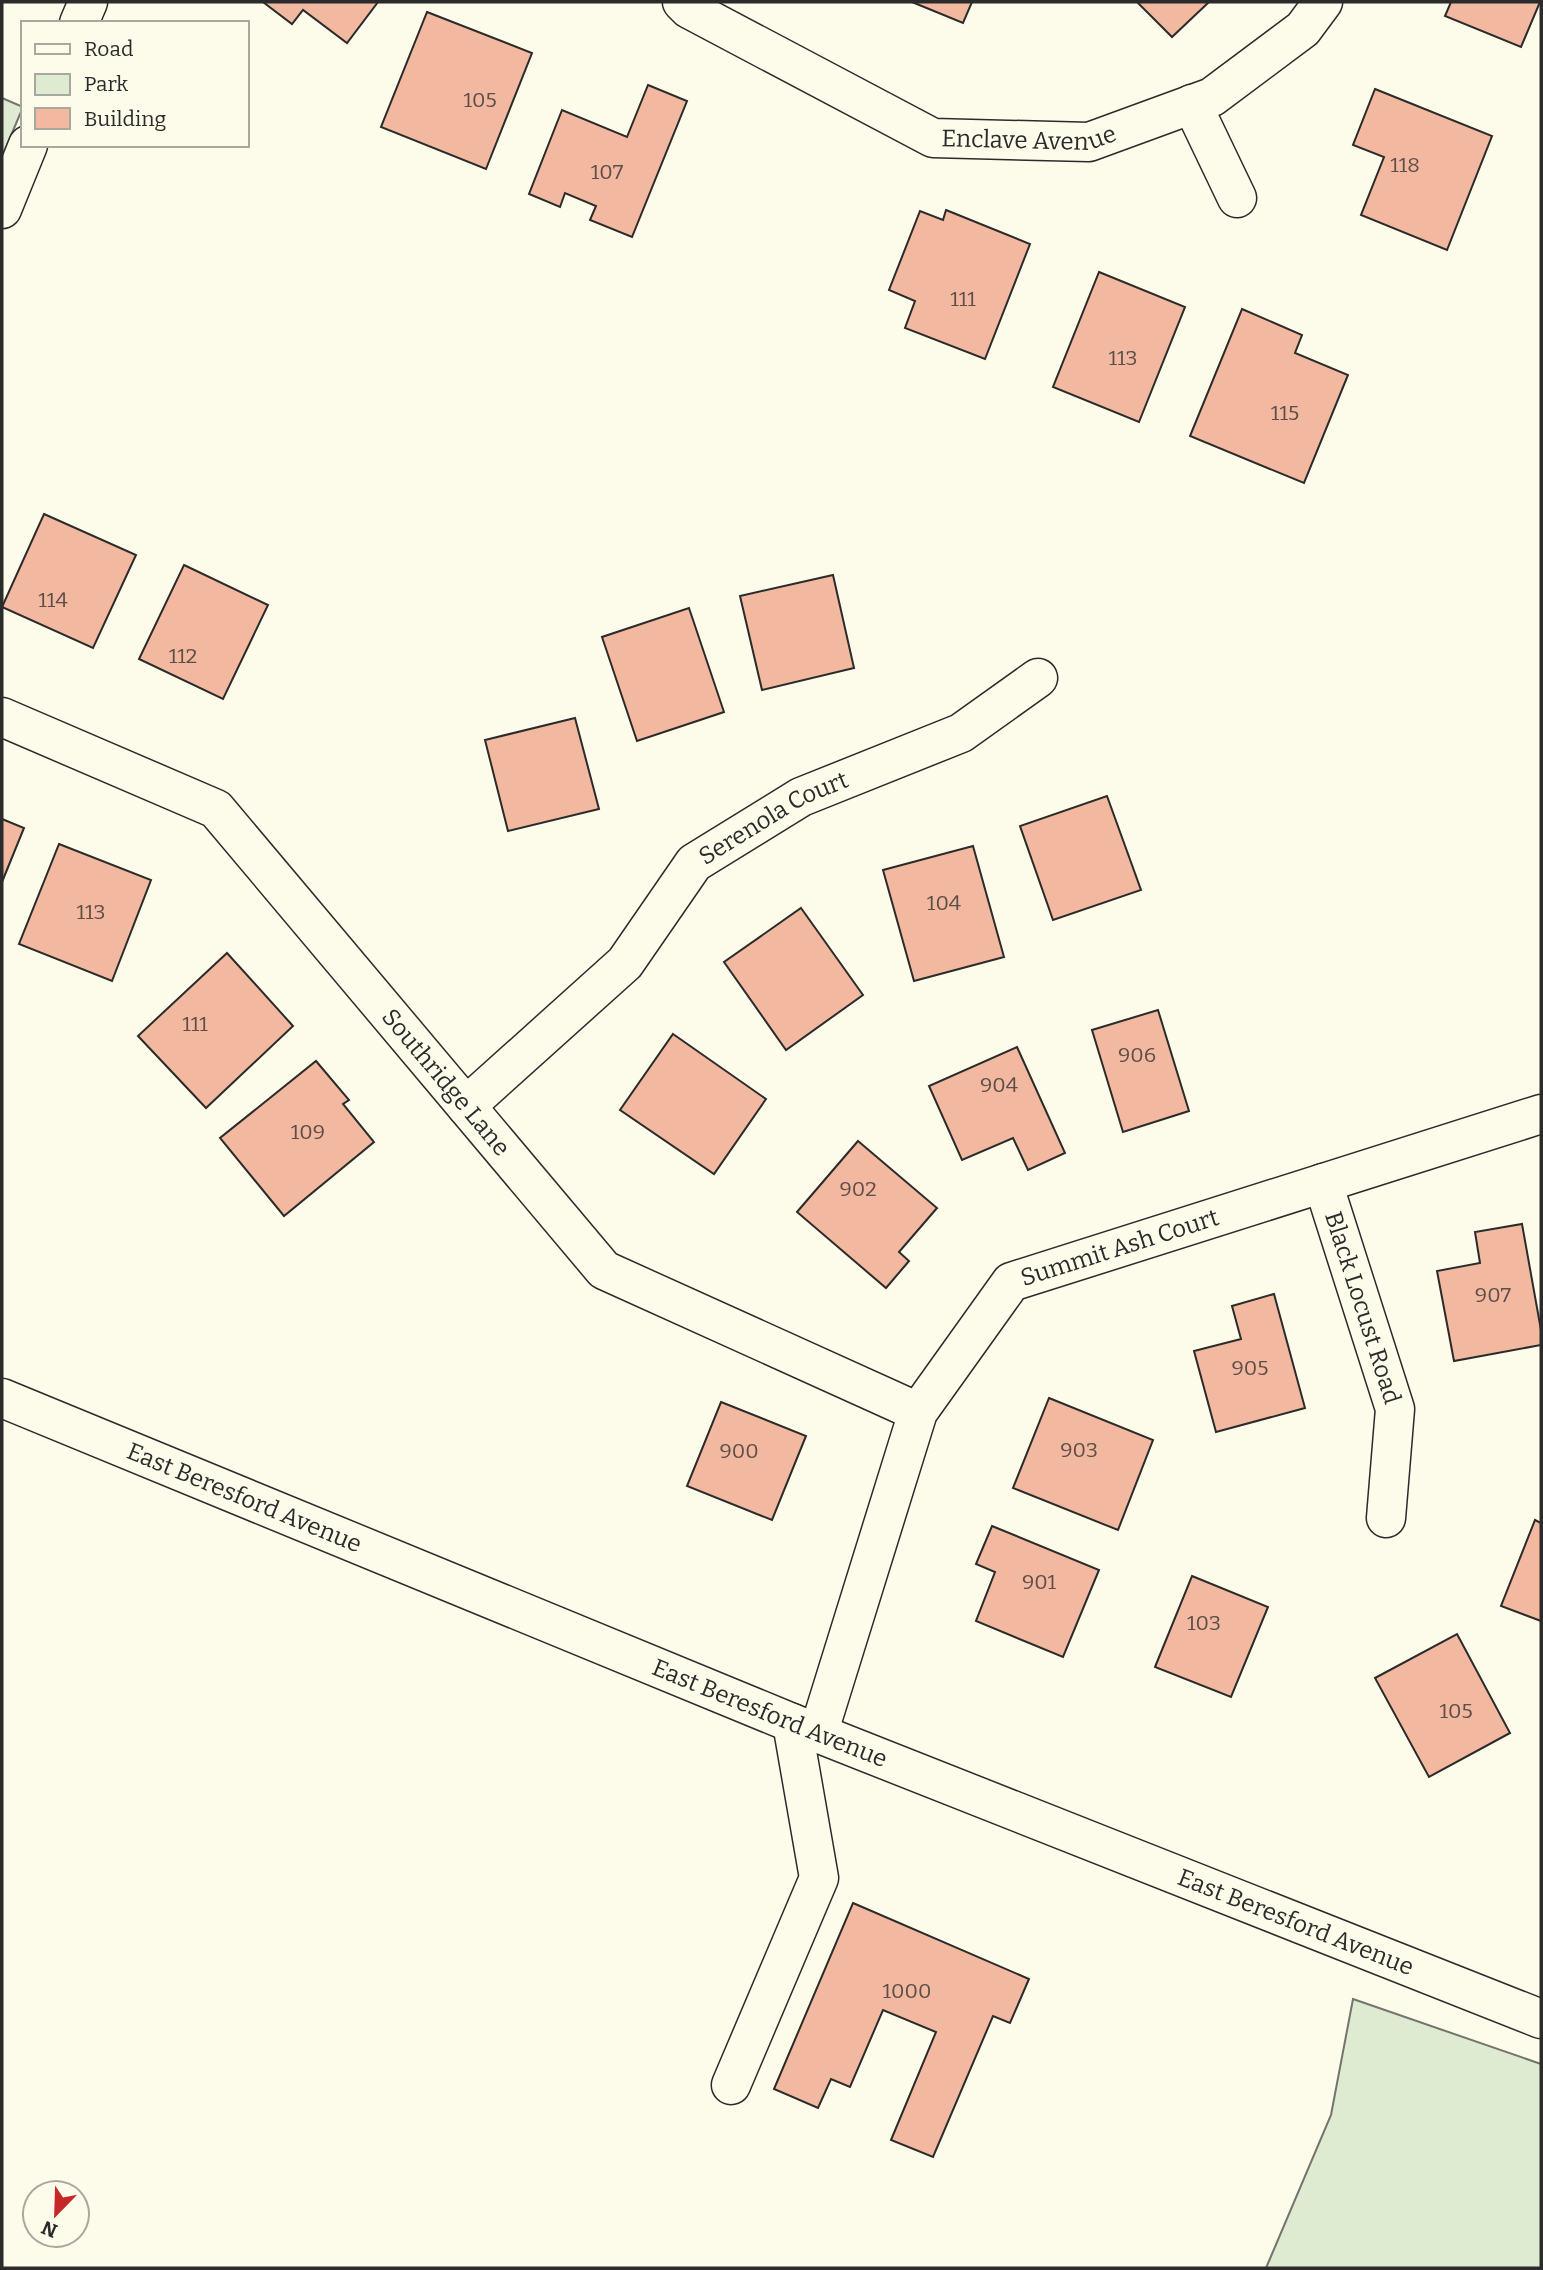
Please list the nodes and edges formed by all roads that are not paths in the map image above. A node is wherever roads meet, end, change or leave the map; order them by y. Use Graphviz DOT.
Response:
graph roads {
  1 [pos="88,2"];
  2 [pos="682,2"];
  3 [pos="1323,2"];
  4 [pos="80,21"];
  5 [pos="1192,104"];
  6 [pos="27,147"];
  7 [pos="1237,198"];
  8 [pos="2,209"];
  9 [pos="1038,678"];
  10 [pos="2,717"];
  11 [pos="466,1106"];
  12 [pos="1541,1114"];
  13 [pos="1322,1183"];
  14 [pos="2,1398"];
  15 [pos="918,1412"];
  16 [pos="1386,1518"];
  17 [pos="805,1728"];
  18 [pos="1541,2019"];
  19 [pos="731,2085"];
  1 -- 4 [label="street"];
  2 -- 5 [label="street, Enclave Avenue"];
  3 -- 5 [label="street, Enclave Avenue"];
  5 -- 7 [label="street"];
  6 -- 8 [label="street"];
  9 -- 11 [label="street, Serenola Court"];
  10 -- 11 [label="street, Southridge Lane"];
  11 -- 15 [label="street, Southridge Lane"];
  12 -- 13 [label="street, Summit Ash Court"];
  13 -- 15 [label="street, Summit Ash Court"];
  13 -- 16 [label="street, Black Locust Road"];
  14 -- 17 [label="street, East Beresford Avenue"];
  15 -- 17 [label="street, Summit Ash Court"];
  17 -- 18 [label="street, East Beresford Avenue"];
  17 -- 19 [label="street"];
}
